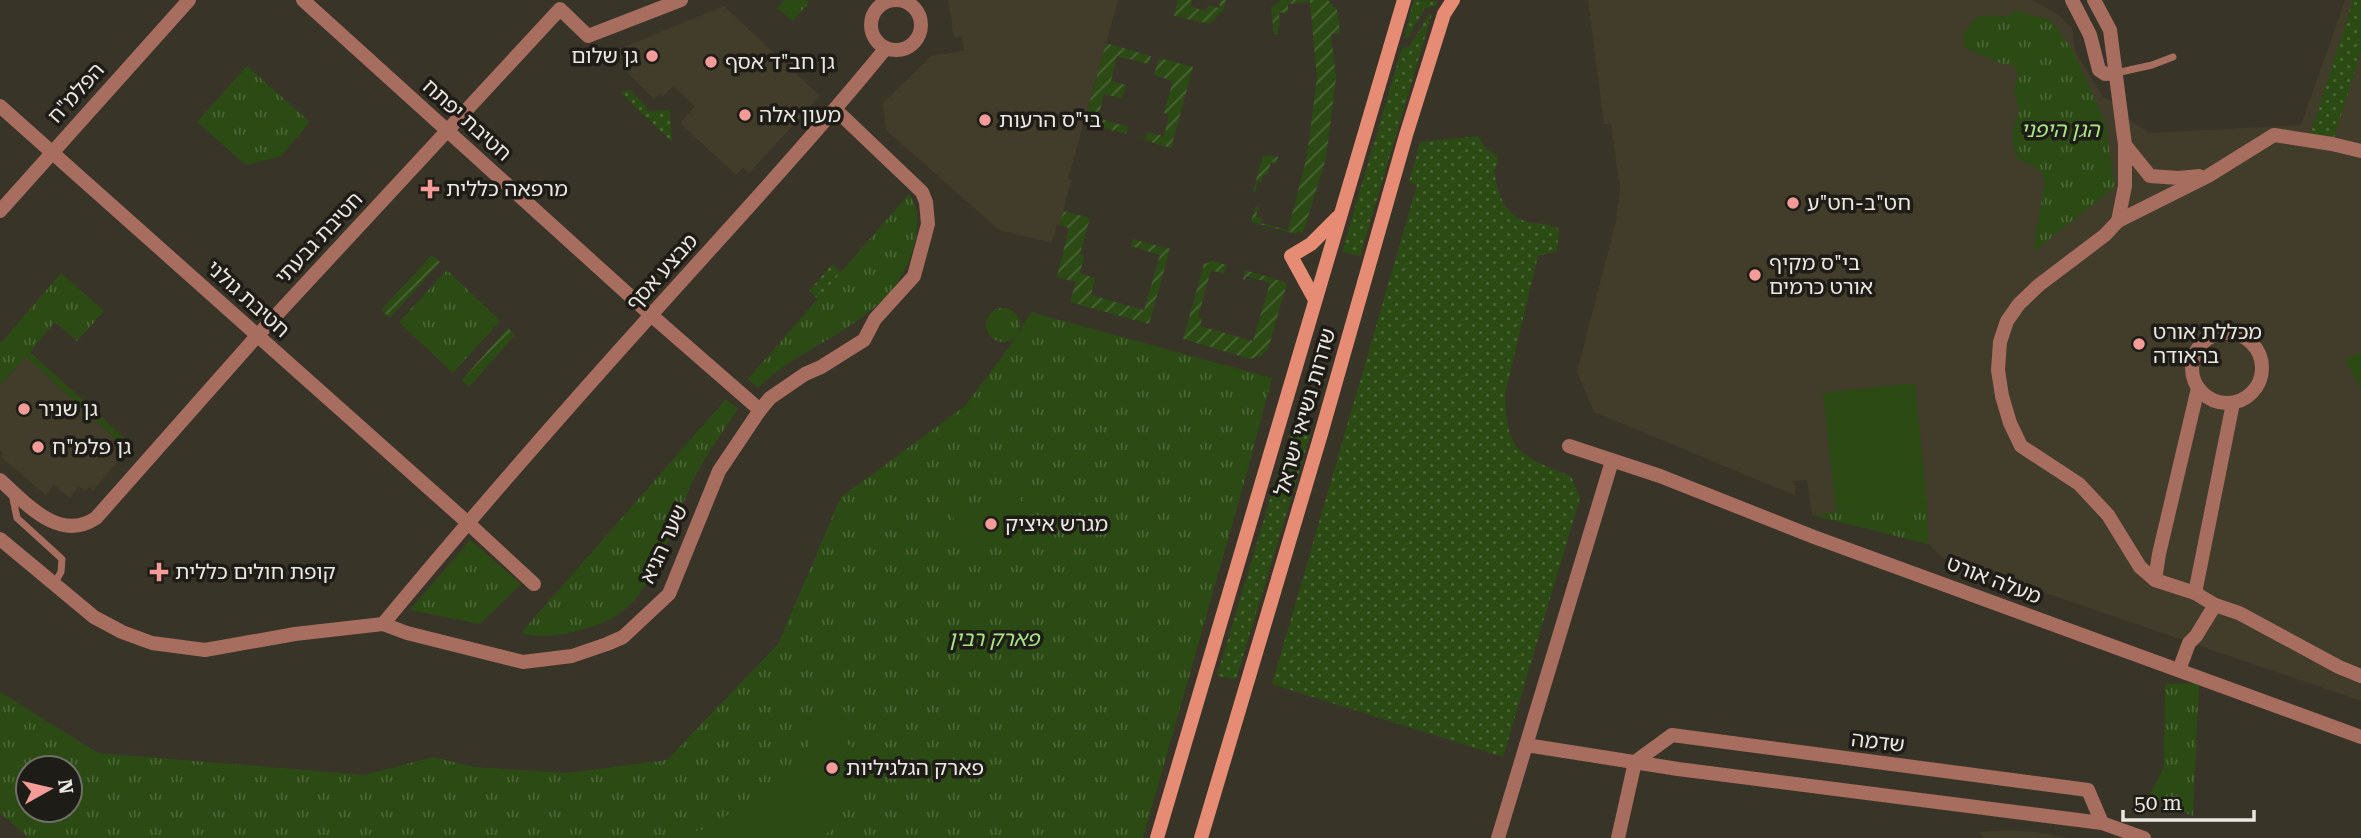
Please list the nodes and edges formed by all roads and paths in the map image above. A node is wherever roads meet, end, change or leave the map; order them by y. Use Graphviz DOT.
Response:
graph roads {
  1 [pos="303,0"];
  2 [pos="681,0"];
  3 [pos="1404,0"];
  4 [pos="1453,0"];
  5 [pos="2072,0"];
  6 [pos="2094,0"];
  7 [pos="185,1"];
  8 [pos="886,48"];
  9 [pos="2173,57"];
  10 [pos="2116,73"];
  11 [pos="0,106"];
  12 [pos="836,110"];
  13 [pos="448,130"];
  14 [pos="2125,145"];
  15 [pos="2361,151"];
  16 [pos="51,153"];
  17 [pos="2208,176"];
  18 [pos="0,211"];
  19 [pos="1341,214"];
  20 [pos="2118,221"];
  21 [pos="1315,300"];
  22 [pos="650,315"];
  23 [pos="257,336"];
  24 [pos="2198,388"];
  25 [pos="2232,403"];
  26 [pos="760,410"];
  27 [pos="1569,446"];
  28 [pos="1612,461"];
  29 [pos="6,485"];
  30 [pos="468,523"];
  31 [pos="0,540"];
  32 [pos="2155,580"];
  33 [pos="54,584"];
  34 [pos="534,584"];
  35 [pos="2195,593"];
  36 [pos="2215,605"];
  37 [pos="383,624"];
  38 [pos="2179,670"];
  39 [pos="2361,676"];
  40 [pos="2361,737"];
  41 [pos="1526,745"];
  42 [pos="1635,762"];
  43 [pos="2102,823"];
  44 [pos="1157,838"];
  45 [pos="1201,838"];
  46 [pos="1499,838"];
  47 [pos="1618,838"];
  48 [pos="2144,838"];
  1 -- 13 [label="street, חטיבת יפתח"];
  2 -- 13 [label="street, חטיבת גבעתי"];
  3 -- 19 [label="main road, שדרות נשיאי ישראל"];
  4 -- 45 [label="main road, שדרות נשיאי ישראל"];
  5 -- 10 [label="street"];
  6 -- 10 [label="street"];
  7 -- 16 [label="street, הפלמ\"ח"];
  8 -- 12 [label="street, מבצע אסף"];
  9 -- 10 [label="lane"];
  10 -- 14 [label="street"];
  11 -- 16 [label="street, חטיבת גולני"];
  12 -- 22 [label="street, מבצע אסף"];
  12 -- 26 [label="street, שער הגיא"];
  13 -- 22 [label="street, חטיבת יפתח"];
  13 -- 23 [label="street, חטיבת גבעתי"];
  14 -- 17 [label="street"];
  14 -- 20 [label="street"];
  15 -- 17 [label="street"];
  16 -- 18 [label="street, הפלמ\"ח"];
  16 -- 23 [label="street, חטיבת גולני"];
  17 -- 20 [label="street"];
  19 -- 21 [label="main road, שדרות נשיאי ישראל"];
  19 -- 21 [label="main road"];
  20 -- 32 [label="street"];
  21 -- 44 [label="main road, שדרות נשיאי ישראל"];
  22 -- 26 [label="street, חטיבת יפתח"];
  22 -- 30 [label="street, מבצע אסף"];
  23 -- 29 [label="street, חטיבת גבעתי"];
  23 -- 30 [label="street, חטיבת גולני"];
  24 -- 25 [label="street"];
  24 -- 25 [label="street"];
  24 -- 32 [label="street"];
  25 -- 35 [label="street"];
  26 -- 37 [label="street, שער הגיא"];
  27 -- 28 [label="street, מעלה אורט"];
  28 -- 38 [label="street, מעלה אורט"];
  28 -- 41 [label="street"];
  29 -- 33 [label="lane"];
  30 -- 34 [label="street"];
  30 -- 37 [label="street, מבצע אסף"];
  31 -- 33 [label="street, שער הגיא"];
  32 -- 35 [label="street"];
  33 -- 37 [label="street, שער הגיא"];
  35 -- 36 [label="street"];
  36 -- 38 [label="street"];
  36 -- 39 [label="street"];
  38 -- 40 [label="street, מעלה אורט"];
  41 -- 42 [label="street"];
  41 -- 46 [label="street"];
  42 -- 43 [label="street"];
  42 -- 43 [label="street, שדמה"];
  42 -- 47 [label="street"];
  43 -- 48 [label="street"];
}
